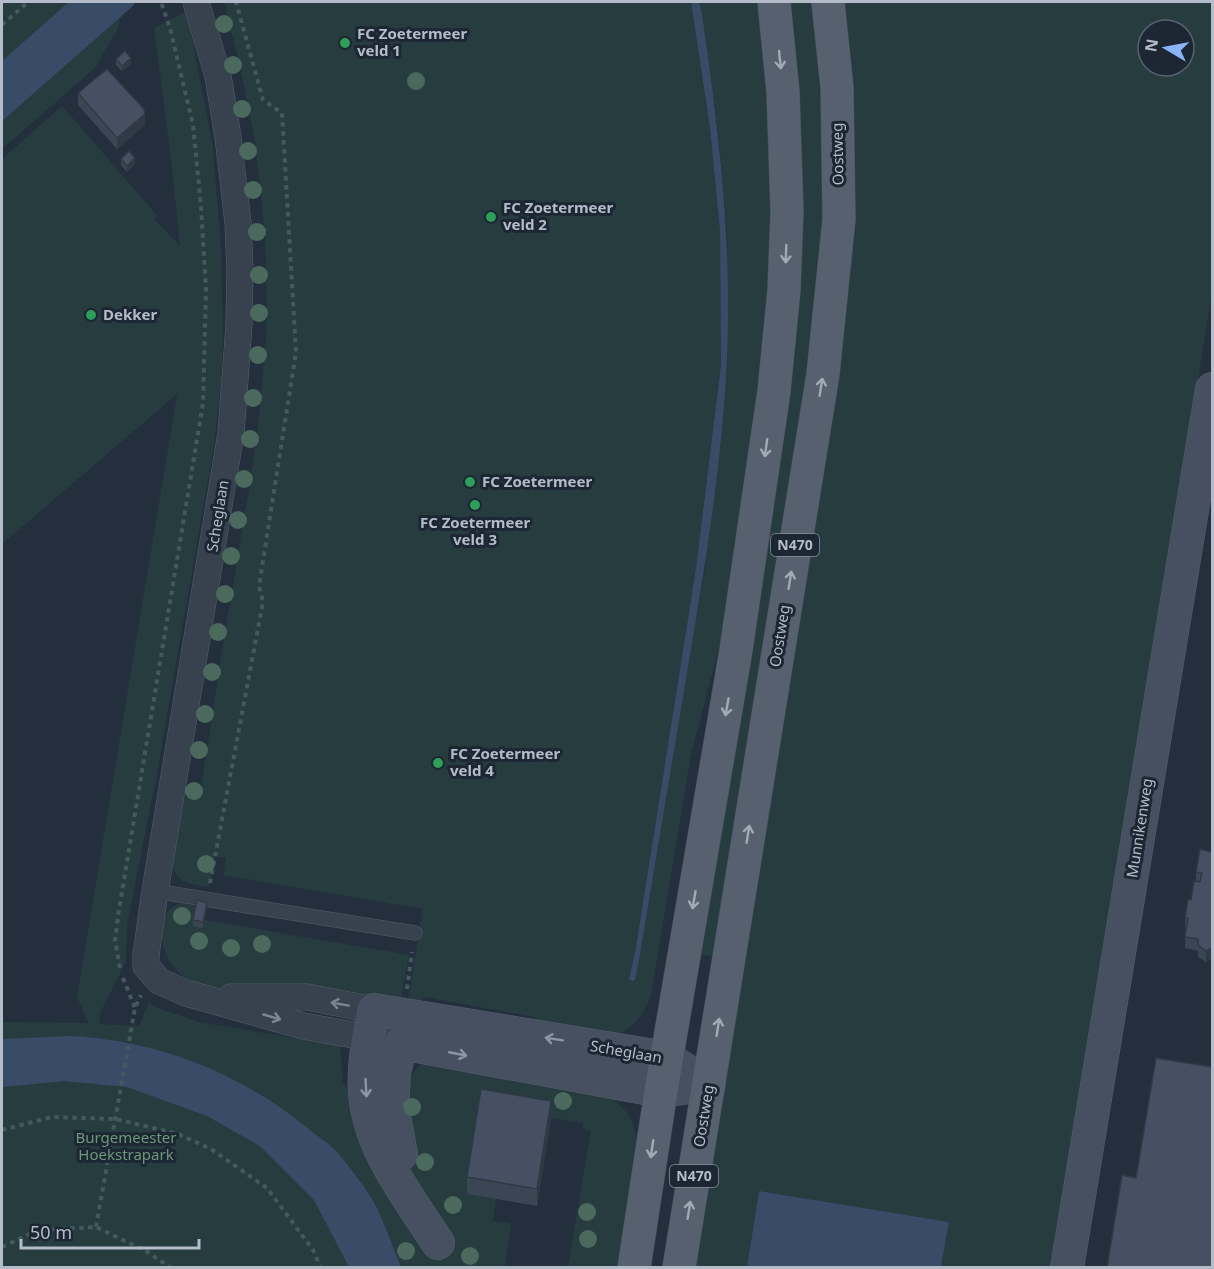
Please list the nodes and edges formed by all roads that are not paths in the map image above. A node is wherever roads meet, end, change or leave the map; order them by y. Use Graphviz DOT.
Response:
graph roads {
  1 [pos="196,2"];
  2 [pos="774,2"];
  3 [pos="828,2"];
  4 [pos="1212,389"];
  5 [pos="155,891"];
  6 [pos="415,933"];
  7 [pos="386,1026"];
  8 [pos="667,1058"];
  9 [pos="709,1085"];
  10 [pos="661,1091"];
  11 [pos="442,1255"];
  12 [pos="634,1268"];
  13 [pos="679,1268"];
  14 [pos="1067,1268"];
  1 -- 5 [label="street, Scheglaan"];
  2 -- 8 [label="main road, N470, one-way"];
  9 -- 3 [label="main road, Oostweg / N470, one-way"];
  4 -- 14 [label="street, Munnikenweg"];
  5 -- 6 [label="lane"];
  5 -- 7 [label="street, Scheglaan"];
  8 -- 7 [label="street, Scheglaan, one-way"];
  7 -- 10 [label="street, Scheglaan, one-way"];
  7 -- 11 [label="street"];
  8 -- 9 [label="street, Scheglaan"];
  8 -- 10 [label="main road, N470"];
  9 -- 10 [label="street, Scheglaan"];
  13 -- 9 [label="main road, Oostweg / N470, one-way"];
  10 -- 12 [label="main road, N470, one-way"];
}
